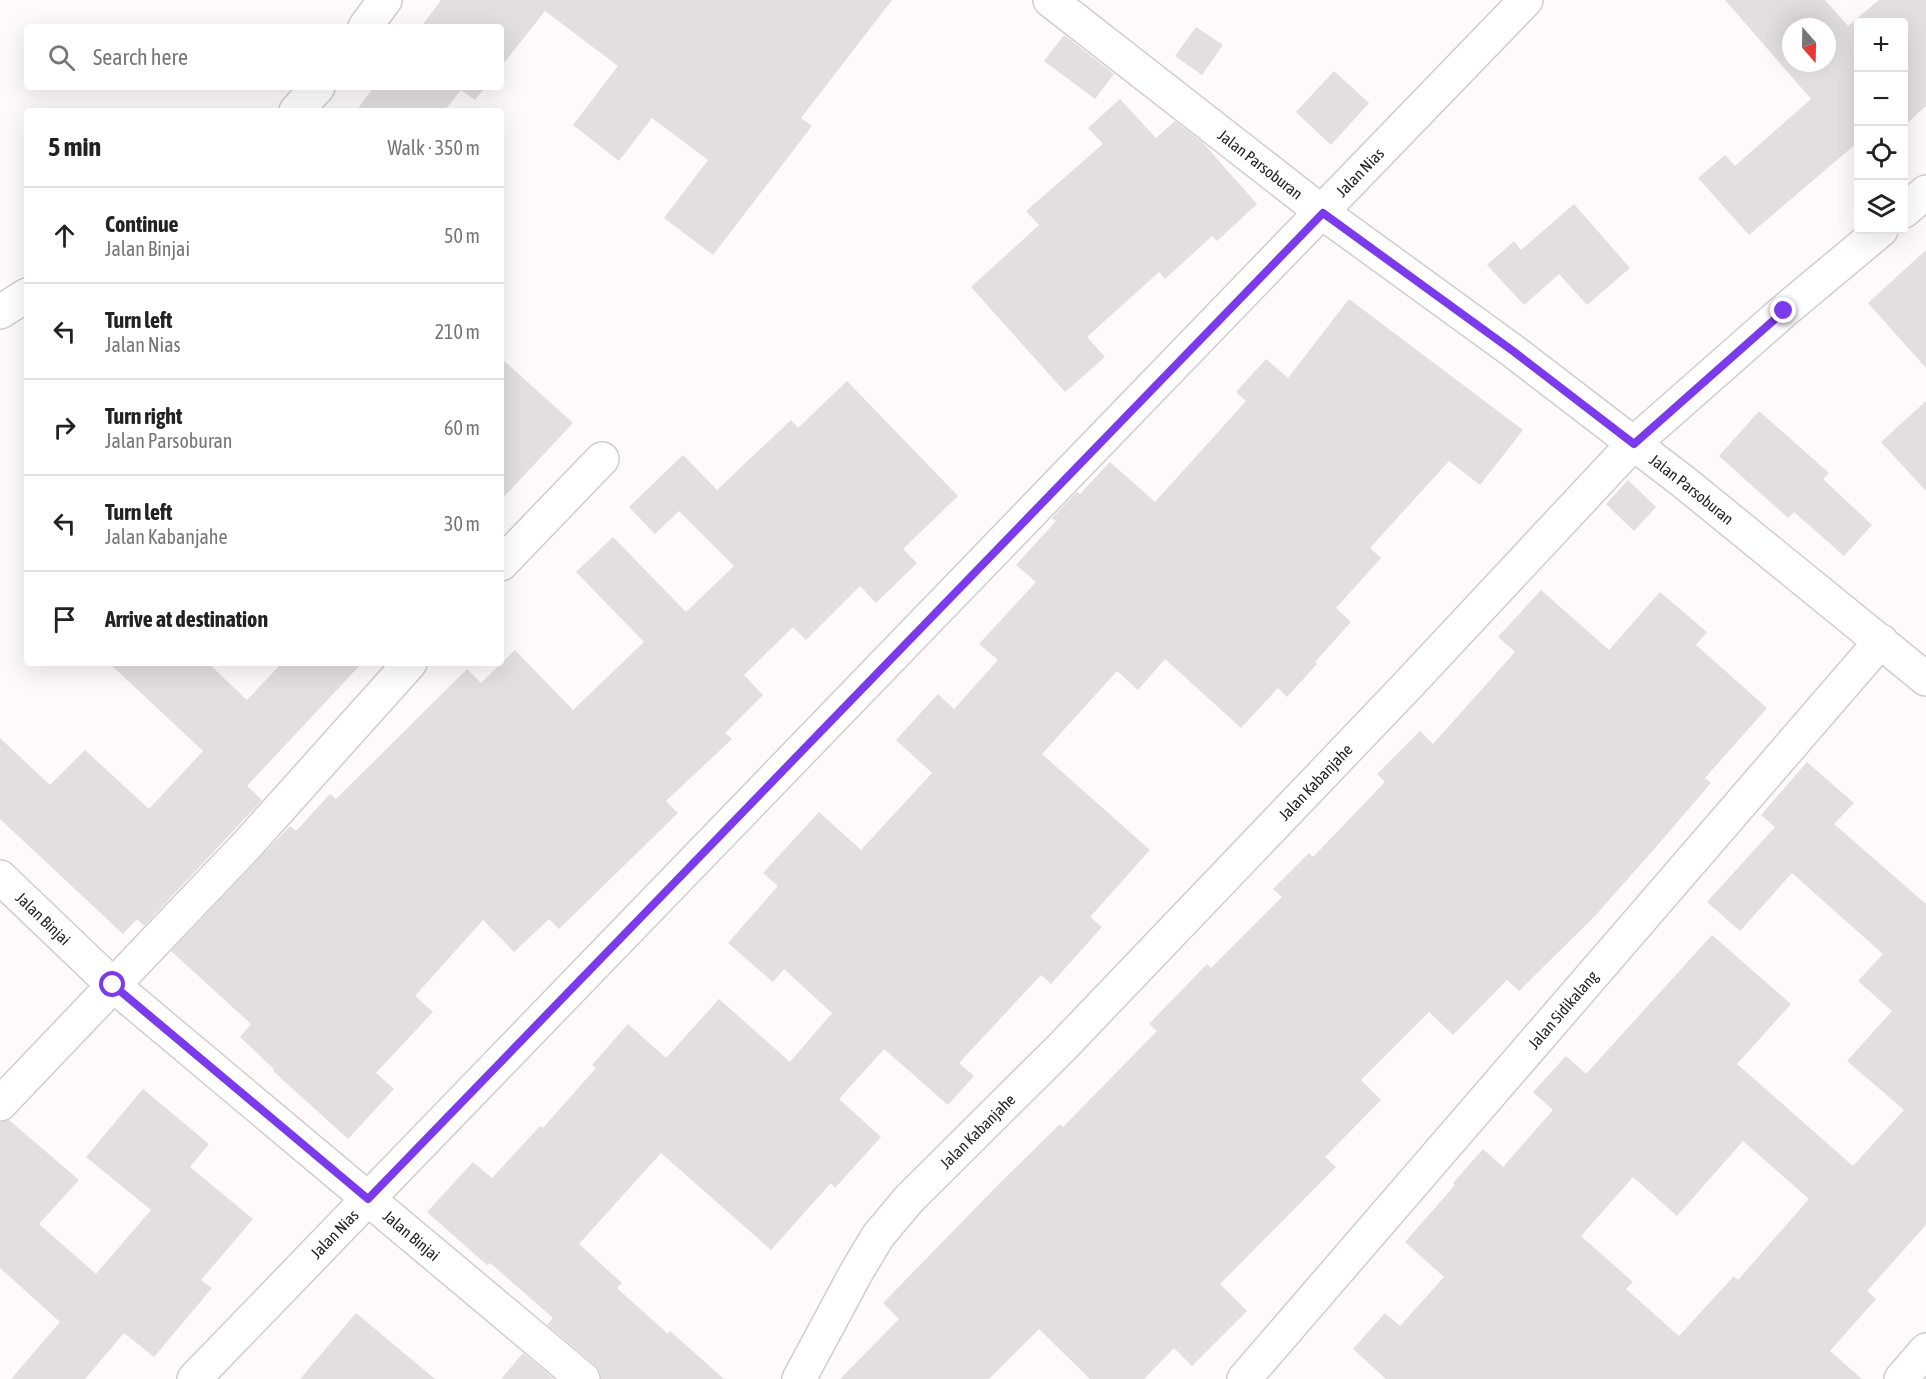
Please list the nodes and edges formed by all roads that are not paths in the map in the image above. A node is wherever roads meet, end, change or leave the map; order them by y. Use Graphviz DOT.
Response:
graph roads {
  1 [pos="385,0"];
  2 [pos="1050,0"];
  3 [pos="1526,0"];
  4 [pos="367,24"];
  5 [pos="315,90"];
  6 [pos="299,108"];
  7 [pos="1926,192"];
  8 [pos="1908,208"];
  9 [pos="1323,213"];
  10 [pos="1876,234"];
  11 [pos="24,297"];
  12 [pos="0,312"];
  13 [pos="1634,444"];
  14 [pos="602,459"];
  15 [pos="504,561"];
  16 [pos="1881,641"];
  17 [pos="407,666"];
  18 [pos="1926,679"];
  19 [pos="0,876"];
  20 [pos="113,985"];
  21 [pos="0,1104"];
  22 [pos="368,1199"];
  23 [pos="1926,1350"];
  24 [pos="194,1379"];
  25 [pos="583,1379"];
  26 [pos="798,1379"];
  27 [pos="1244,1379"];
  28 [pos="1901,1379"];
  1 -- 4 [label="street"];
  2 -- 9 [label="street, Jalan Parsoburan"];
  3 -- 9 [label="street, Jalan Nias"];
  5 -- 6 [label="street"];
  7 -- 8 [label="street"];
  9 -- 13 [label="street, Jalan Parsoburan"];
  9 -- 22 [label="street, Jalan Nias"];
  10 -- 13 [label="street, Jalan Kabanjahe"];
  11 -- 12 [label="street"];
  13 -- 16 [label="street, Jalan Parsoburan"];
  13 -- 26 [label="street, Jalan Kabanjahe"];
  14 -- 15 [label="street"];
  16 -- 18 [label="street, Jalan Parsoburan"];
  16 -- 27 [label="street, Jalan Sidikalang"];
  17 -- 20 [label="street"];
  19 -- 20 [label="street, Jalan Binjai"];
  20 -- 21 [label="street"];
  20 -- 22 [label="street, Jalan Binjai"];
  22 -- 24 [label="street, Jalan Nias"];
  22 -- 25 [label="street, Jalan Binjai"];
  23 -- 28 [label="street"];
}
